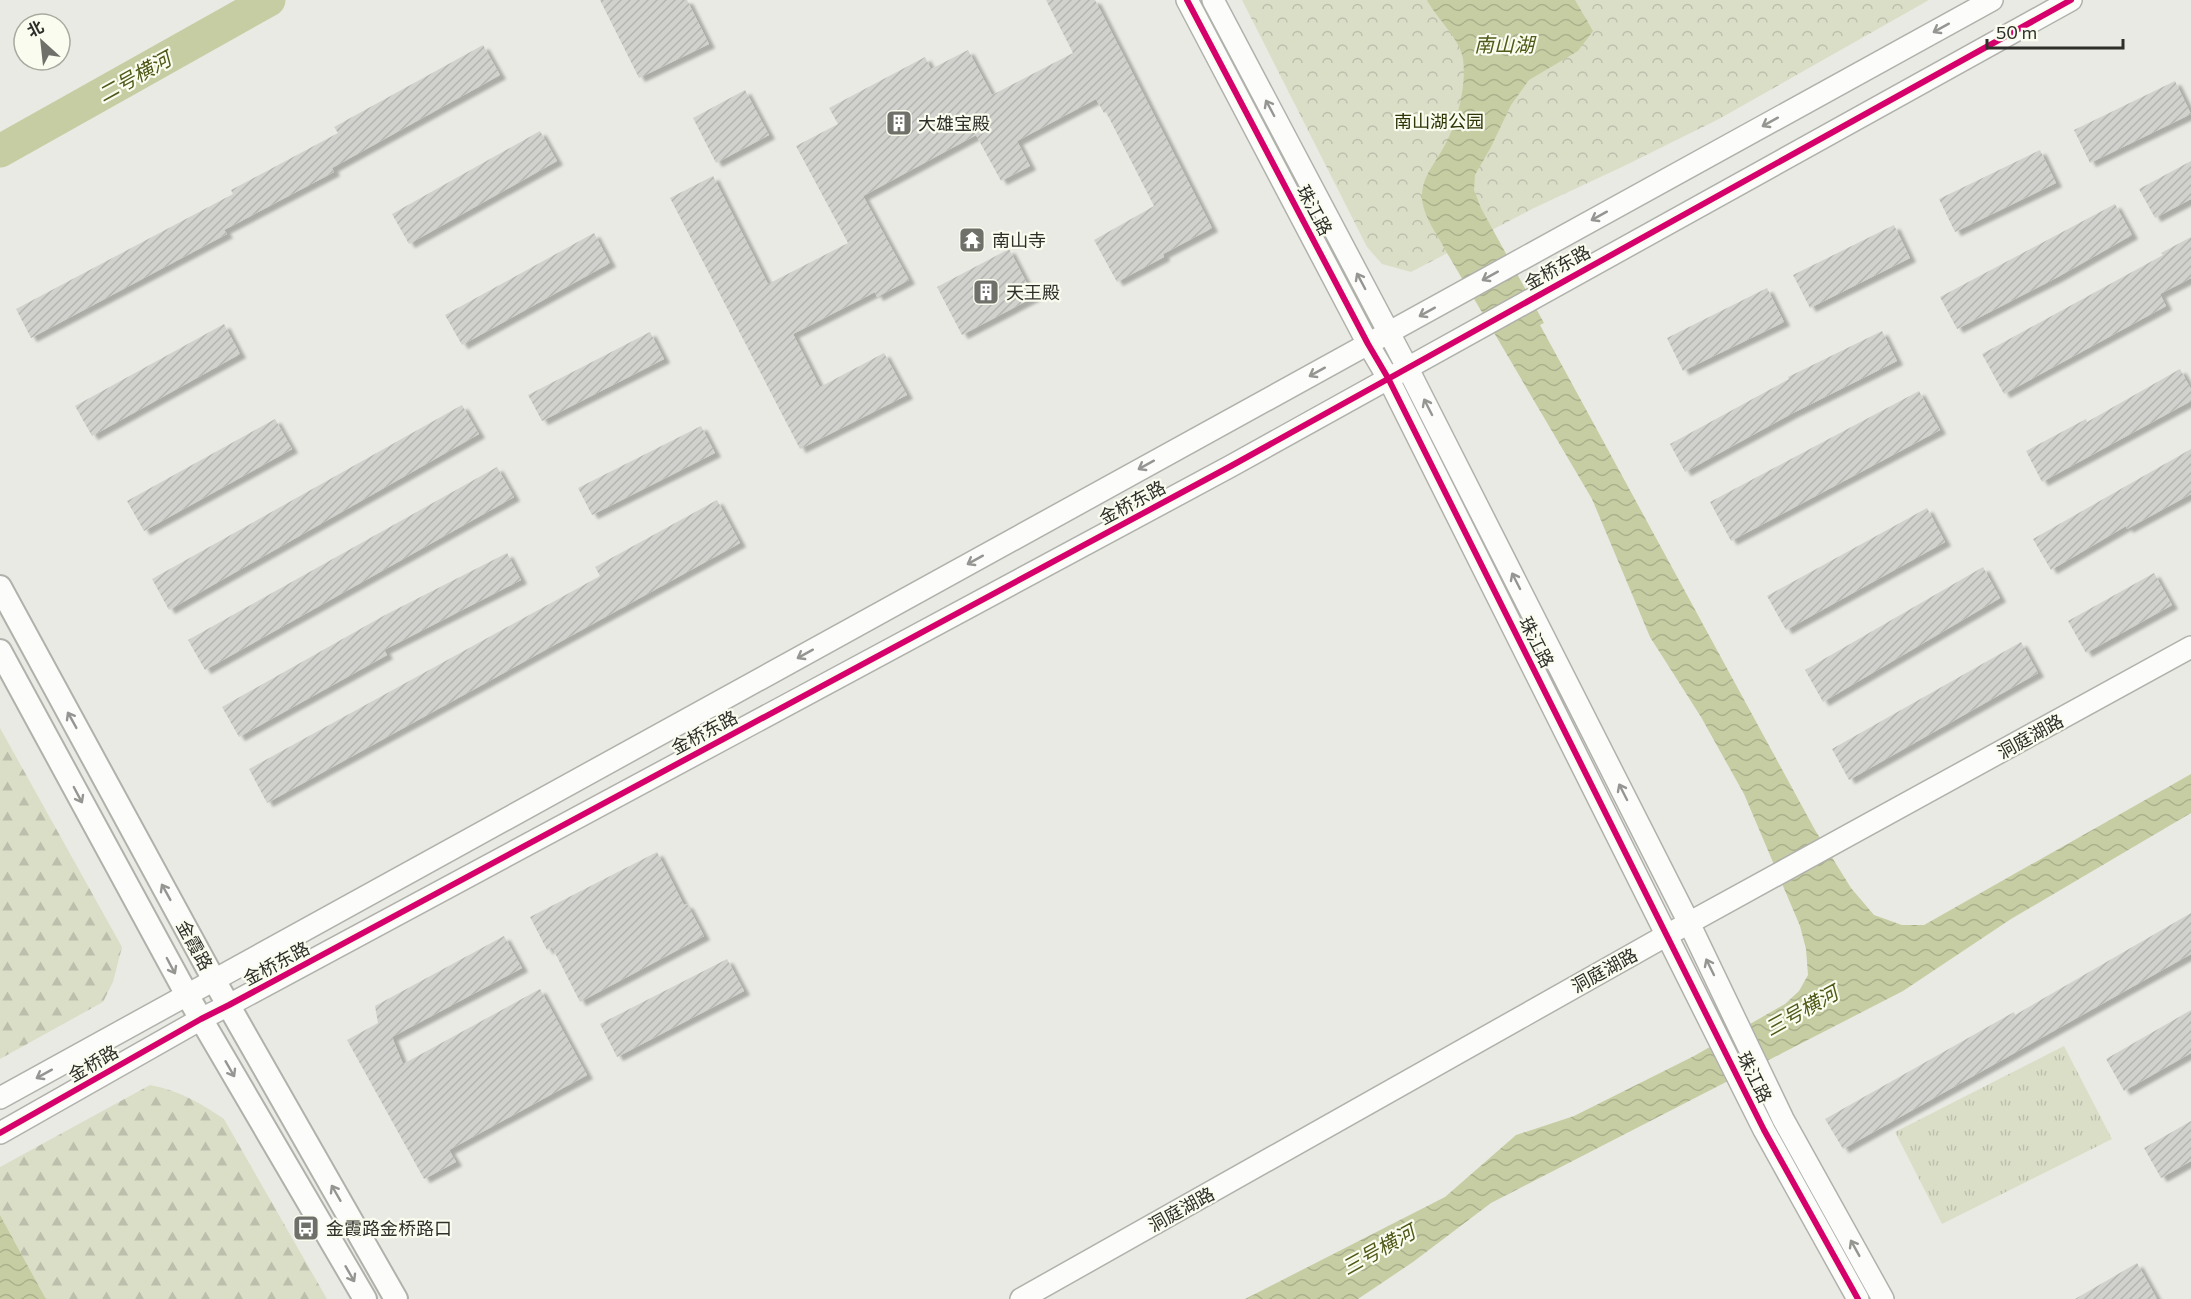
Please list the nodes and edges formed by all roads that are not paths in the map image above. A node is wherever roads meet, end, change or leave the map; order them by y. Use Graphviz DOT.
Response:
graph roads {
  1 [pos="1187,0"];
  2 [pos="1213,0"];
  3 [pos="1992,0"];
  4 [pos="2071,0"];
  5 [pos="1388,333"];
  6 [pos="1368,344"];
  7 [pos="1407,367"];
  8 [pos="1388,378"];
  9 [pos="0,587"];
  10 [pos="2191,647"];
  11 [pos="0,651"];
  12 [pos="1689,923"];
  13 [pos="1667,935"];
  14 [pos="214,980"];
  15 [pos="187,995"];
  16 [pos="229,1005"];
  17 [pos="201,1019"];
  18 [pos="1757,1090"];
  19 [pos="0,1098"];
  20 [pos="0,1133"];
  21 [pos="365,1299"];
  22 [pos="396,1299"];
  23 [pos="1022,1299"];
  24 [pos="1858,1299"];
  25 [pos="1884,1299"];
  1 -- 6 [label="street, 珠江路"];
  5 -- 2 [label="street, 珠江路, one-way"];
  3 -- 5 [label="street, 金桥东路, one-way"];
  4 -- 7 [label="street, 金桥东路"];
  5 -- 6 [label="street, 金桥东路"];
  5 -- 7 [label="street, 珠江路"];
  6 -- 8 [label="street, 珠江路"];
  6 -- 14 [label="street, 金桥东路, one-way"];
  7 -- 8 [label="street, 金桥东路"];
  12 -- 7 [label="street, 珠江路, one-way"];
  8 -- 13 [label="street, 珠江路"];
  8 -- 16 [label="street, 金桥东路"];
  14 -- 9 [label="main road, 金霞路, one-way"];
  10 -- 12 [label="street, 洞庭湖路"];
  11 -- 15 [label="main road, 金霞路, one-way"];
  12 -- 13 [label="street, 洞庭湖路"];
  18 -- 12 [label="street, 珠江路, one-way"];
  13 -- 18 [label="street, 珠江路"];
  13 -- 23 [label="street, 洞庭湖路"];
  14 -- 15 [label="street, 金桥东路"];
  14 -- 16 [label="main road, 金霞路"];
  15 -- 17 [label="main road, 金霞路"];
  15 -- 19 [label="street, 金桥路, one-way"];
  16 -- 17 [label="street, 金桥东路"];
  22 -- 16 [label="main road, 金霞路, one-way"];
  17 -- 20 [label="street, 金桥路"];
  17 -- 21 [label="main road, 金霞路, one-way"];
  18 -- 24 [label="street, 珠江路"];
  25 -- 18 [label="street, 珠江路, one-way"];
}
